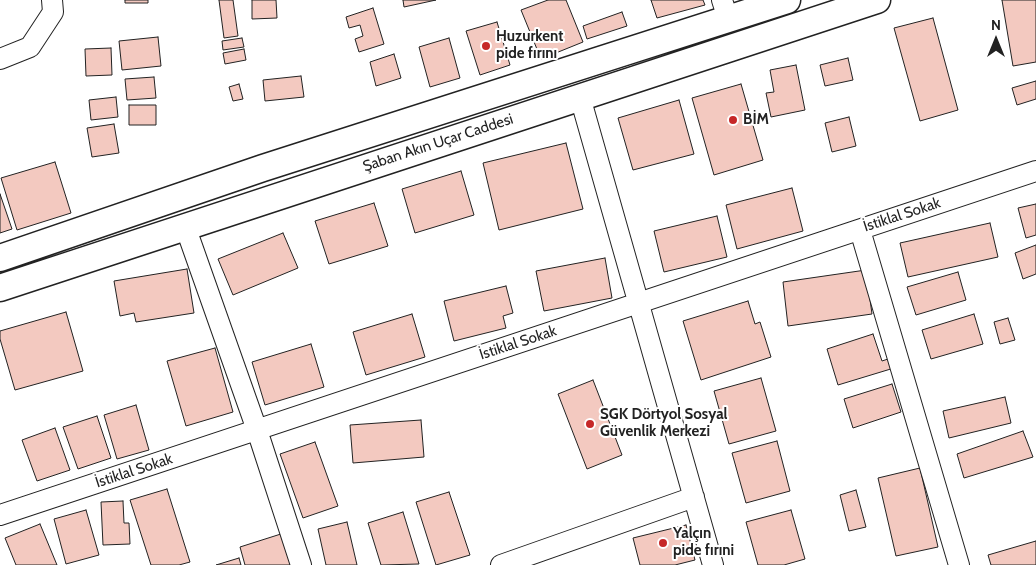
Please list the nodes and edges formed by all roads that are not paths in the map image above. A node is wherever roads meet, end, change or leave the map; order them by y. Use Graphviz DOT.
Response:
graph roads {
  1 [pos="52,0"];
  2 [pos="787,0"];
  3 [pos="877,0"];
  4 [pos="725,10"];
  5 [pos="0,59"];
  6 [pos="580,97"];
  7 [pos="1036,171"];
  8 [pos="185,226"];
  9 [pos="860,230"];
  10 [pos="0,258"];
  11 [pos="0,288"];
  12 [pos="639,303"];
  13 [pos="256,430"];
  14 [pos="694,497"];
  15 [pos="0,515"];
  16 [pos="301,565"];
  17 [pos="501,565"];
  18 [pos="713,565"];
  19 [pos="959,565"];
  1 -- 5 [label="street"];
  2 -- 4 [label="main road, Şaban Akın Uçar Caddesi"];
  3 -- 6 [label="main road, Şaban Akın Uçar Caddesi"];
  4 -- 10 [label="main road, Şaban Akın Uçar Caddesi"];
  6 -- 8 [label="main road, Şaban Akın Uçar Caddesi"];
  6 -- 12 [label="street"];
  7 -- 9 [label="street, İstiklal Sokak"];
  8 -- 11 [label="main road, Şaban Akın Uçar Caddesi"];
  8 -- 13 [label="street"];
  9 -- 12 [label="street, İstiklal Sokak"];
  9 -- 19 [label="street"];
  12 -- 13 [label="street, İstiklal Sokak"];
  12 -- 14 [label="street"];
  13 -- 15 [label="street, İstiklal Sokak"];
  13 -- 16 [label="street"];
  14 -- 17 [label="street"];
  14 -- 18 [label="street"];
}
